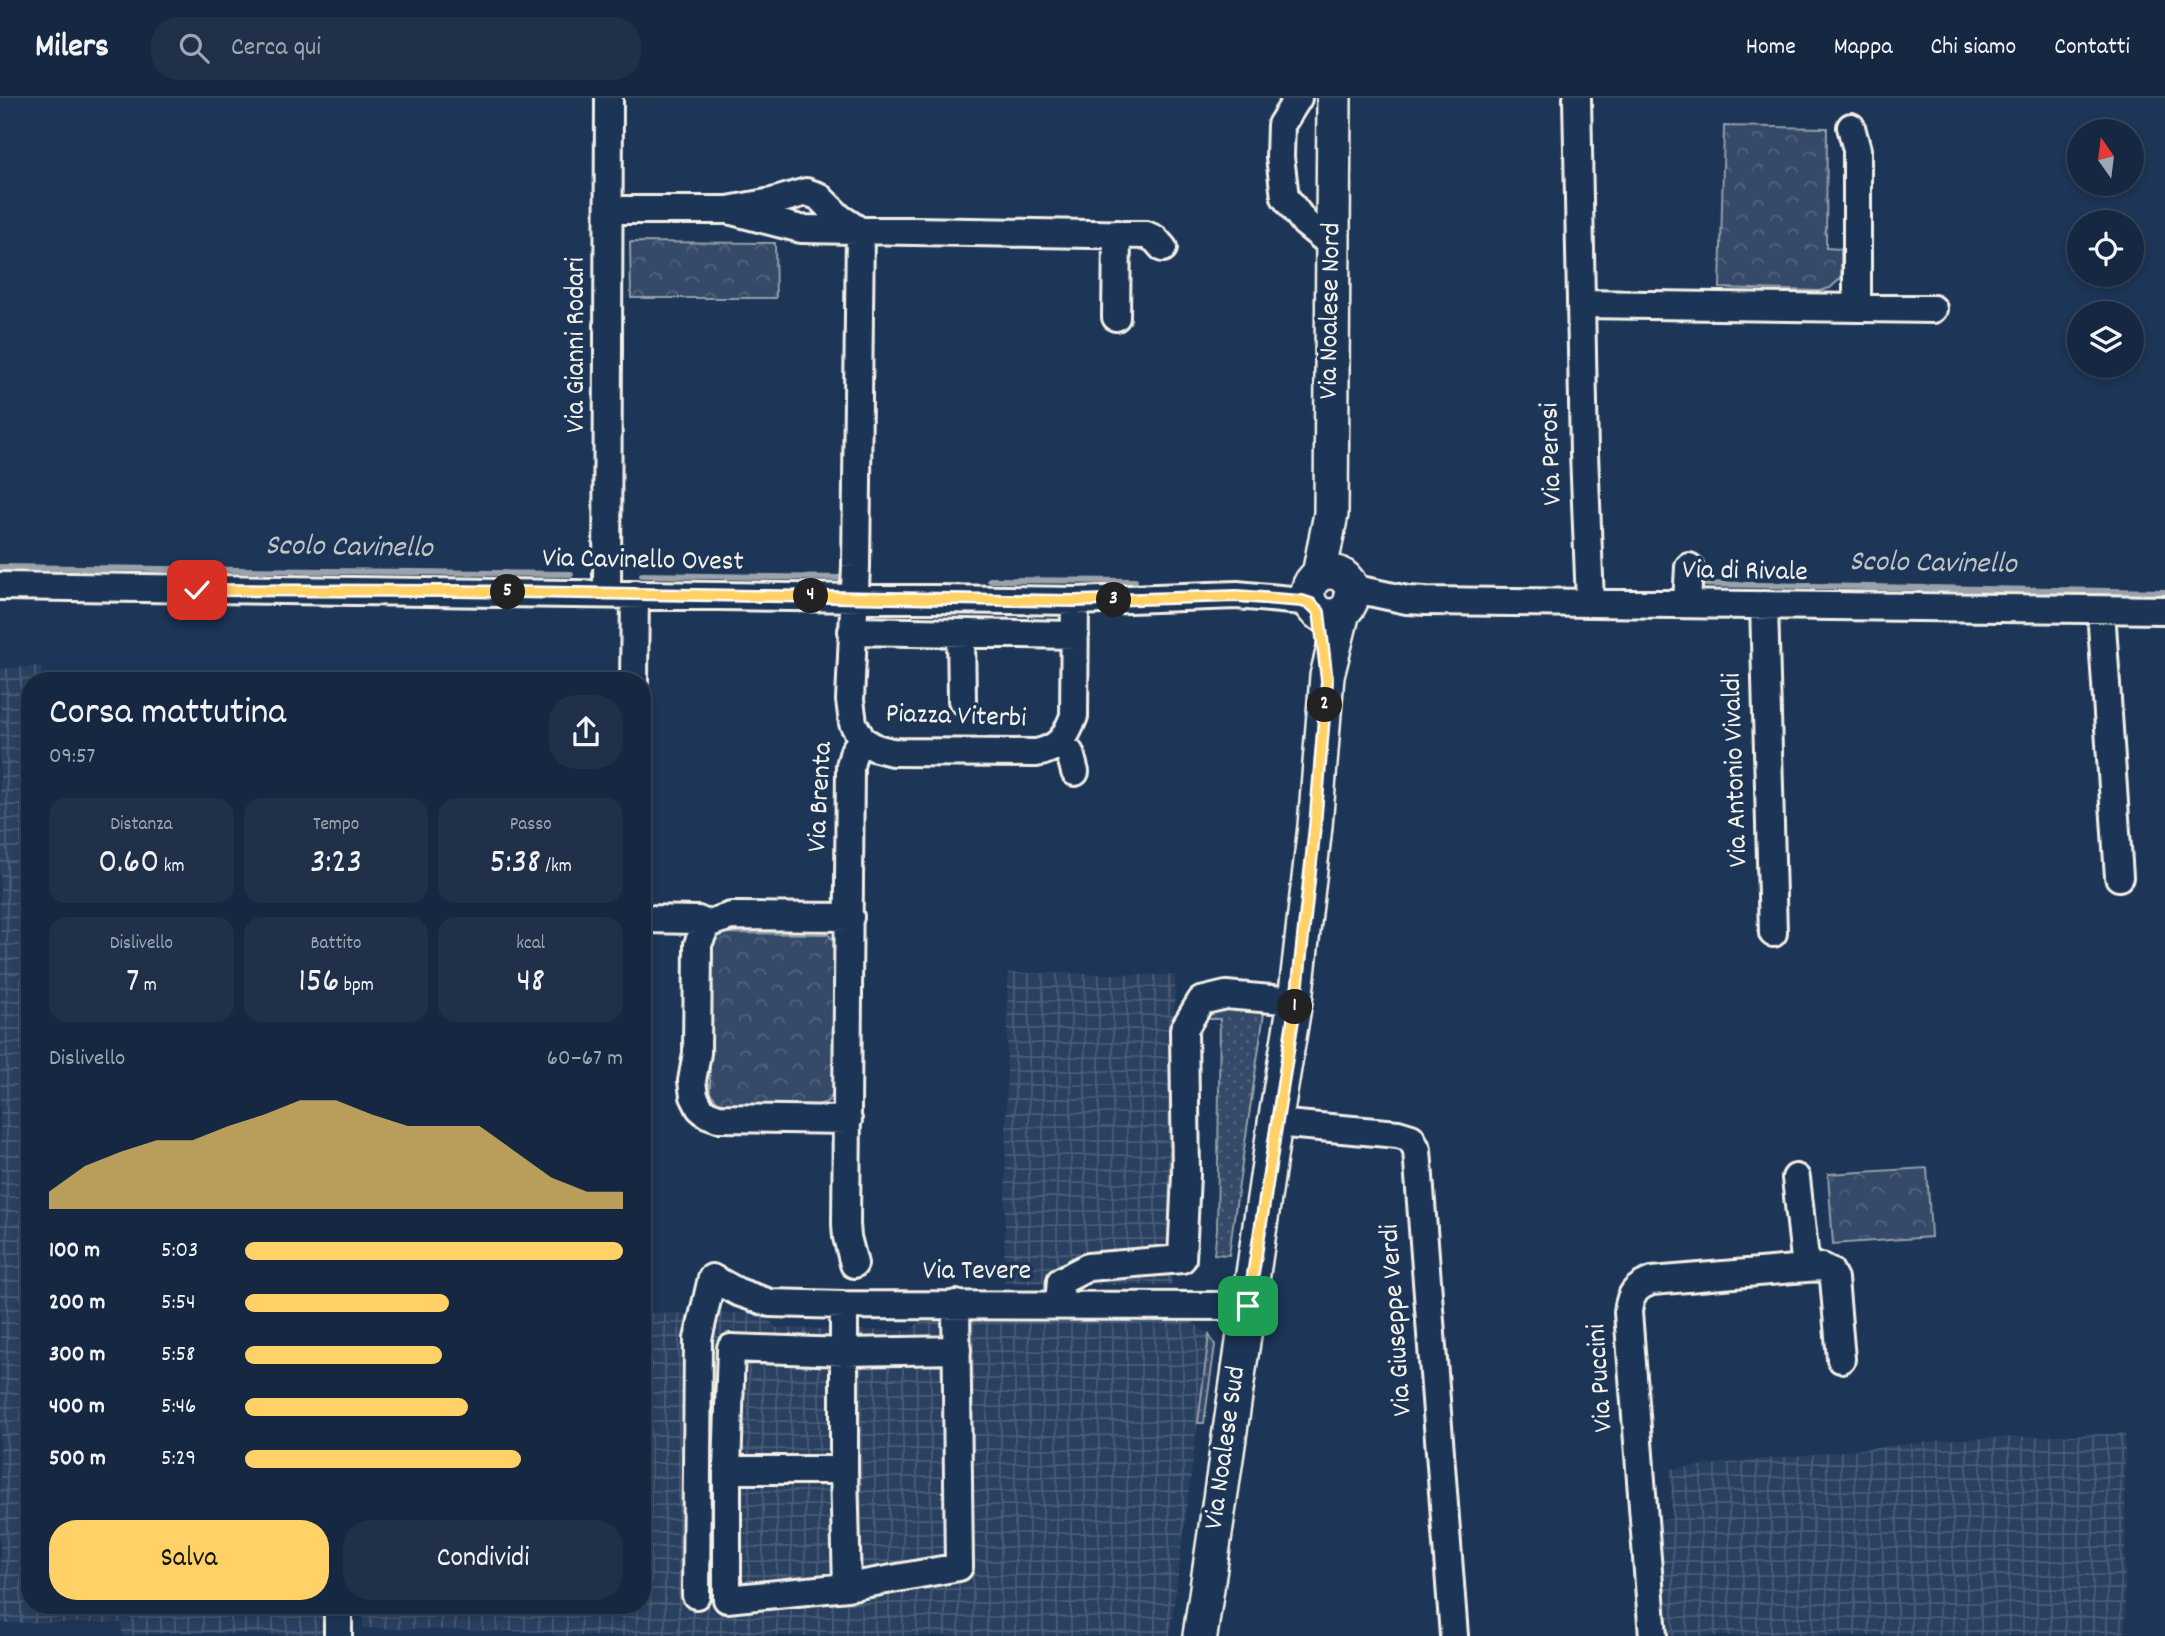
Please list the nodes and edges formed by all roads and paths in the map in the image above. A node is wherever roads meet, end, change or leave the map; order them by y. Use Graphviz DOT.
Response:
graph roads {
  1 [pos="609,98"];
  2 [pos="1298,98"];
  3 [pos="1334,98"];
  4 [pos="1577,98"];
  5 [pos="1851,127"];
  6 [pos="610,210"];
  7 [pos="728,210"];
  8 [pos="860,231"];
  9 [pos="1117,234"];
  10 [pos="1332,245"];
  11 [pos="1163,248"];
  12 [pos="1581,304"];
  13 [pos="1857,307"];
  14 [pos="1933,309"];
  15 [pos="1116,317"];
  16 [pos="1689,567"];
  17 [pos="0,586"];
  18 [pos="607,593"];
  19 [pos="635,594"];
  20 [pos="1330,595"];
  21 [pos="854,597"];
  22 [pos="1075,601"];
  23 [pos="1590,602"];
  24 [pos="1687,603"];
  25 [pos="1764,605"];
  26 [pos="2101,610"];
  27 [pos="2165,610"];
  28 [pos="852,631"];
  29 [pos="961,634"];
  30 [pos="1075,635"];
  31 [pos="634,672"];
  32 [pos="962,700"];
  33 [pos="862,740"];
  34 [pos="1060,744"];
  35 [pos="1074,772"];
  36 [pos="2119,877"];
  37 [pos="850,918"];
  38 [pos="651,919"];
  39 [pos="707,924"];
  40 [pos="1773,933"];
  41 [pos="1296,1001"];
  42 [pos="848,1120"];
  43 [pos="1275,1123"];
  44 [pos="1796,1178"];
  45 [pos="854,1264"];
  46 [pos="1806,1268"];
  47 [pos="956,1304"];
  48 [pos="1059,1304"];
  49 [pos="844,1305"];
  50 [pos="1248,1306"];
  51 [pos="957,1350"];
  52 [pos="844,1352"];
  53 [pos="1841,1359"];
  54 [pos="727,1470"];
  55 [pos="844,1470"];
  56 [pos="848,1587"];
  57 [pos="696,1595"];
  58 [pos="1200,1636"];
  59 [pos="1454,1636"];
  60 [pos="1653,1636"];
  1 -- 6 [label="street, Via Gianni Rodari"];
  2 -- 10 [label="street"];
  3 -- 10 [label="main road, Via Noalese Nord"];
  4 -- 12 [label="street, Via Perosi"];
  5 -- 13 [label="street"];
  6 -- 7 [label="street"];
  6 -- 18 [label="street, Via Gianni Rodari"];
  7 -- 8 [label="street"];
  7 -- 8 [label="street"];
  8 -- 9 [label="street"];
  8 -- 21 [label="street, Via Brenta"];
  9 -- 11 [label="street"];
  9 -- 15 [label="street"];
  10 -- 20 [label="main road, Via Noalese Nord"];
  12 -- 13 [label="street"];
  12 -- 23 [label="street, Via Perosi"];
  13 -- 14 [label="street"];
  16 -- 24 [label="street"];
  17 -- 18 [label="street, Via Cavinello Ovest"];
  18 -- 19 [label="street, Via Cavinello Ovest"];
  19 -- 21 [label="street, Via Cavinello Ovest"];
  19 -- 31 [label="street"];
  20 -- 22 [label="street, Via Cavinello Ovest"];
  20 -- 23 [label="street, Via di Rivale"];
  20 -- 41 [label="main road, Via Noalese Sud"];
  21 -- 22 [label="street, Via Cavinello Ovest"];
  21 -- 28 [label="street, Via Brenta"];
  22 -- 30 [label="street, Piazza Viterbi"];
  23 -- 24 [label="street, Via di Rivale"];
  24 -- 25 [label="street, Via di Rivale"];
  25 -- 26 [label="street, Via di Rivale"];
  25 -- 40 [label="street, Via Antonio Vivaldi"];
  26 -- 27 [label="street, Via di Rivale"];
  26 -- 36 [label="street"];
  28 -- 29 [label="street"];
  28 -- 33 [label="street, Via Brenta"];
  29 -- 30 [label="street"];
  29 -- 32 [label="street"];
  30 -- 34 [label="street, Piazza Viterbi"];
  33 -- 34 [label="street, Piazza Viterbi"];
  33 -- 37 [label="street, Via Brenta"];
  34 -- 35 [label="street"];
  37 -- 39 [label="street"];
  37 -- 42 [label="street, Via Brenta"];
  38 -- 39 [label="street"];
  39 -- 42 [label="street"];
  41 -- 43 [label="main road, Via Noalese Sud"];
  41 -- 48 [label="street"];
  42 -- 45 [label="street, Via Brenta"];
  43 -- 50 [label="main road, Via Noalese Sud"];
  43 -- 59 [label="street, Via Giuseppe Verdi"];
  44 -- 46 [label="street"];
  46 -- 53 [label="street, Via Puccini"];
  46 -- 60 [label="street, Via Puccini"];
  47 -- 48 [label="street, Via Tevere"];
  47 -- 49 [label="street, Via Tevere"];
  47 -- 51 [label="street"];
  48 -- 50 [label="street, Via Tevere"];
  49 -- 52 [label="street"];
  49 -- 57 [label="street, Via Tevere"];
  50 -- 58 [label="main road, Via Noalese Sud"];
  51 -- 52 [label="street"];
  51 -- 56 [label="street"];
  52 -- 54 [label="street"];
  52 -- 55 [label="street"];
  54 -- 55 [label="street"];
  54 -- 56 [label="street"];
  55 -- 56 [label="street"];
}
